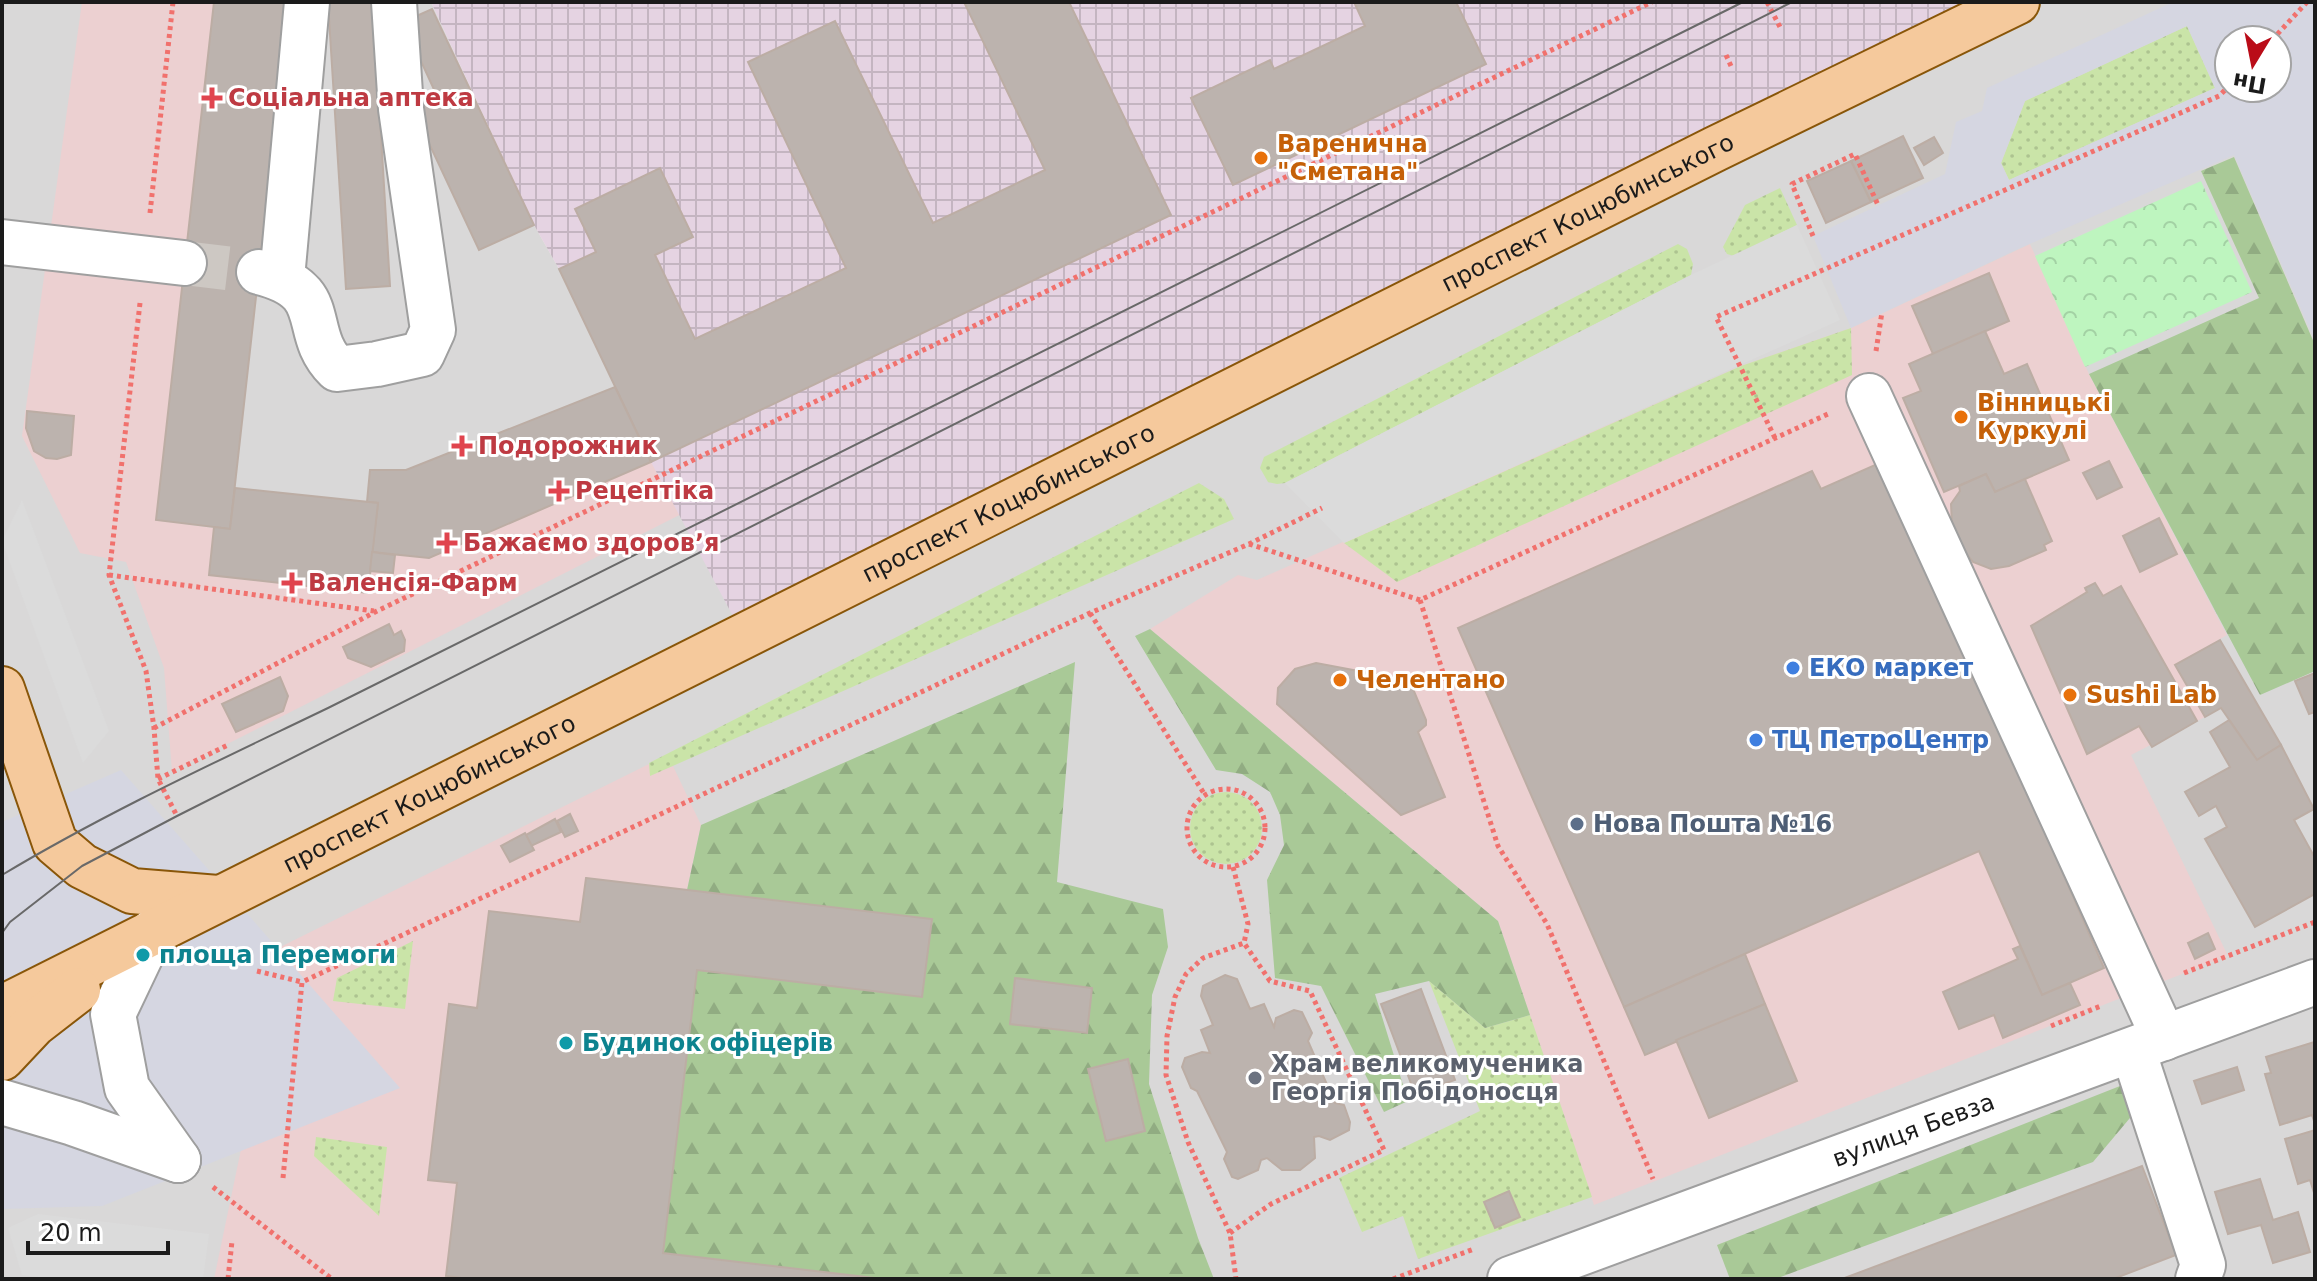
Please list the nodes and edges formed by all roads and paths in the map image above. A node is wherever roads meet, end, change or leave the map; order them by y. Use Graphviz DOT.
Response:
graph roads {
  1 [pos="307,2"];
  2 [pos="394,2"];
  3 [pos="1652,2"];
  4 [pos="1767,2"];
  5 [pos="2017,2"];
  6 [pos="2307,2"];
  7 [pos="2287,24"];
  8 [pos="1780,27"];
  9 [pos="1726,55"];
  10 [pos="1731,66"];
  11 [pos="2213,99"];
  12 [pos="1878,205"];
  13 [pos="1813,236"];
  14 [pos="2,242"];
  15 [pos="184,263"];
  16 [pos="1882,312"];
  17 [pos="1869,396"];
  18 [pos="1775,438"];
  19 [pos="1322,508"];
  20 [pos="1249,544"];
  21 [pos="1420,600"];
  22 [pos="377,611"];
  23 [pos="1090,613"];
  24 [pos="2,689"];
  25 [pos="154,728"];
  26 [pos="228,745"];
  27 [pos="158,779"];
  28 [pos="1205,795"];
  29 [pos="177,816"];
  30 [pos="1233,867"];
  31 [pos="218,898"];
  32 [pos="2315,922"];
  33 [pos="152,932"];
  34 [pos="1244,943"];
  35 [pos="257,971"];
  36 [pos="302,982"];
  37 [pos="2315,982"];
  38 [pos="2142,990"];
  39 [pos="2,1008"];
  40 [pos="2148,1044"];
  41 [pos="2,1058"];
  42 [pos="2,1102"];
  43 [pos="178,1160"];
  44 [pos="283,1178"];
  45 [pos="1670,1221"];
  46 [pos="1230,1233"];
  47 [pos="232,1241"];
  48 [pos="228,1279"];
  49 [pos="332,1279"];
  50 [pos="1236,1279"];
  51 [pos="1510,1279"];
  52 [pos="2198,1279"];
  1 -- 2 [label="street"];
  3 -- 22 [label="path"];
  4 -- 8 [label="path"];
  5 -- 31 [label="main road, проспект Коцюбинського"];
  6 -- 7 [label="path"];
  9 -- 10 [label="path"];
  11 -- 18 [label="path"];
  12 -- 13 [label="path"];
  14 -- 15 [label="street"];
  16 -- 17 [label="path"];
  17 -- 18 [label="path"];
  17 -- 38 [label="street"];
  18 -- 21 [label="path"];
  19 -- 20 [label="path"];
  20 -- 21 [label="path"];
  20 -- 23 [label="path"];
  21 -- 45 [label="path"];
  22 -- 25 [label="path"];
  22 -- 25 [label="path"];
  23 -- 28 [label="path"];
  23 -- 36 [label="path"];
  24 -- 31 [label="main road"];
  25 -- 27 [label="path"];
  26 -- 27 [label="path"];
  27 -- 29 [label="path"];
  28 -- 30 [label="path"];
  28 -- 30 [label="path"];
  30 -- 34 [label="path"];
  31 -- 33 [label="main road, проспект Коцюбинського"];
  32 -- 38 [label="path"];
  33 -- 39 [label="main road, проспект Коцюбинського"];
  33 -- 41 [label="main road"];
  33 -- 43 [label="street"];
  34 -- 46 [label="path"];
  34 -- 46 [label="path"];
  35 -- 36 [label="path"];
  36 -- 44 [label="path"];
  37 -- 40 [label="street, вулиця Бевза"];
  38 -- 40 [label="street"];
  40 -- 45 [label="street, вулиця Бевза"];
  40 -- 52 [label="street"];
  42 -- 43 [label="street"];
  43 -- 49 [label="path"];
  45 -- 51 [label="street, вулиця Бевза"];
  46 -- 50 [label="path"];
  47 -- 48 [label="path"];
}
